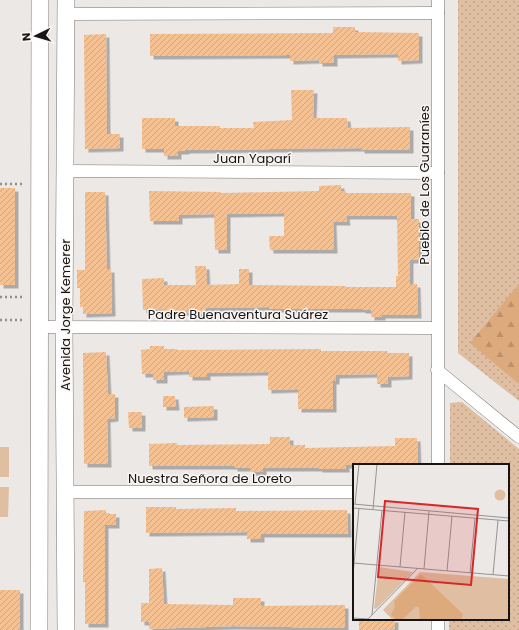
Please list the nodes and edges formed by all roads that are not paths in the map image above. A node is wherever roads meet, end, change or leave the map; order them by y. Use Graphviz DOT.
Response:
graph roads {
  1 [pos="40,0"];
  2 [pos="438,0"];
  3 [pos="66,7"];
  4 [pos="438,13"];
  5 [pos="66,171"];
  6 [pos="438,173"];
  7 [pos="39,324"];
  8 [pos="64,327"];
  9 [pos="437,328"];
  10 [pos="437,370"];
  11 [pos="519,437"];
  12 [pos="438,464"];
  13 [pos="66,492"];
  14 [pos="353,492"];
  15 [pos="39,630"];
  16 [pos="66,630"];
  1 -- 7 [label="main road, Avenida Jorge Kemerer"];
  2 -- 4 [label="street, Pueblo de Los Guaraníes"];
  3 -- 4 [label="street"];
  3 -- 5 [label="main road, Avenida Jorge Kemerer"];
  4 -- 6 [label="street, Pueblo de Los Guaraníes"];
  5 -- 6 [label="street, Juan Yaparí"];
  5 -- 8 [label="main road, Avenida Jorge Kemerer"];
  6 -- 9 [label="street, Pueblo de Los Guaraníes"];
  7 -- 8 [label="street, Padre Buenaventura Suárez"];
  7 -- 15 [label="main road, Avenida Jorge Kemerer"];
  8 -- 9 [label="street, Padre Buenaventura Suárez"];
  8 -- 13 [label="main road, Avenida Jorge Kemerer"];
  9 -- 10 [label="street, Pueblo de Los Guaraníes"];
  10 -- 11 [label="street"];
  10 -- 12 [label="street, Pueblo de Los Guaraníes"];
  13 -- 14 [label="street, Nuestra Señora de Loreto"];
  13 -- 16 [label="main road, Avenida Jorge Kemerer"];
}
